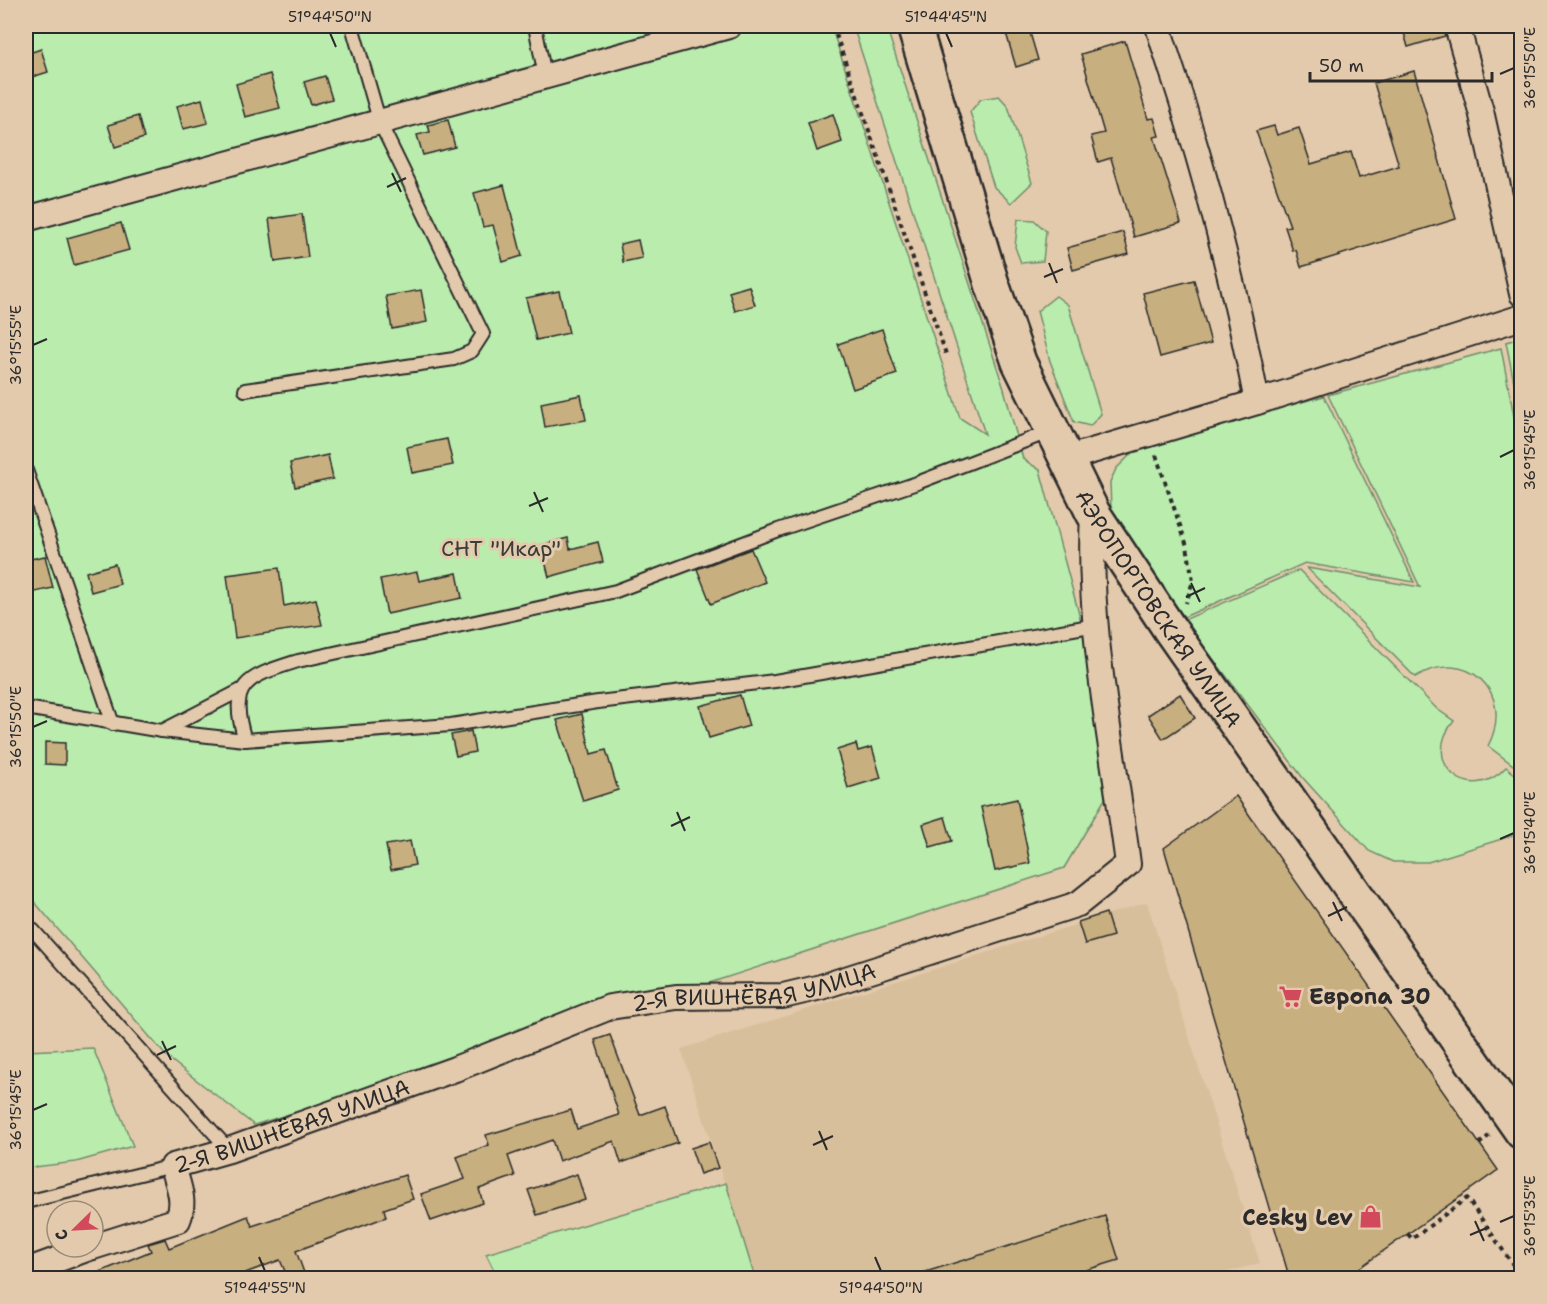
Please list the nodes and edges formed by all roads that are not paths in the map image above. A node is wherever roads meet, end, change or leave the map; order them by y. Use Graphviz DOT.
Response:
graph roads {
  1 [pos="352,26"];
  2 [pos="535,26"];
  3 [pos="729,26"];
  4 [pos="914,26"];
  5 [pos="1158,26"];
  6 [pos="1457,26"];
  7 [pos="545,76"];
  8 [pos="380,123"];
  9 [pos="27,216"];
  10 [pos="1521,294"];
  11 [pos="1521,317"];
  12 [pos="245,390"];
  13 [pos="1257,402"];
  14 [pos="1059,445"];
  15 [pos="26,470"];
  16 [pos="1093,513"];
  17 [pos="1096,625"];
  18 [pos="241,690"];
  19 [pos="26,708"];
  20 [pos="113,724"];
  21 [pos="162,731"];
  22 [pos="245,740"];
  23 [pos="33,930"];
  24 [pos="1521,1132"];
  25 [pos="229,1150"];
  26 [pos="173,1167"];
  27 [pos="26,1202"];
  28 [pos="105,1243"];
  29 [pos="59,1259"];
  30 [pos="26,1271"];
  1 -- 8 [label="lane"];
  2 -- 7 [label="lane"];
  3 -- 7 [label="street"];
  4 -- 14 [label="street, АЭРОПОРТОВСКАЯ УЛИЦА"];
  5 -- 13 [label="street"];
  6 -- 10 [label="street"];
  7 -- 8 [label="street"];
  8 -- 9 [label="street"];
  8 -- 12 [label="lane"];
  11 -- 13 [label="street"];
  13 -- 14 [label="street"];
  14 -- 16 [label="street, АЭРОПОРТОВСКАЯ УЛИЦА"];
  14 -- 18 [label="lane"];
  15 -- 20 [label="lane"];
  16 -- 17 [label="street, 2-Я ВИШНЁВАЯ УЛИЦА"];
  16 -- 24 [label="street, АЭРОПОРТОВСКАЯ УЛИЦА"];
  17 -- 22 [label="lane"];
  17 -- 25 [label="street, 2-Я ВИШНЁВАЯ УЛИЦА"];
  18 -- 21 [label="lane"];
  18 -- 22 [label="lane"];
  19 -- 20 [label="lane"];
  20 -- 21 [label="lane"];
  21 -- 22 [label="lane"];
  23 -- 25 [label="lane"];
  25 -- 26 [label="street, 2-Я ВИШНЁВАЯ УЛИЦА"];
  26 -- 27 [label="lane"];
  26 -- 28 [label="street, 2-Я ВИШНЁВАЯ УЛИЦА"];
  29 -- 30 [label="street, 2-Я ВИШНЁВАЯ УЛИЦА"];
}
